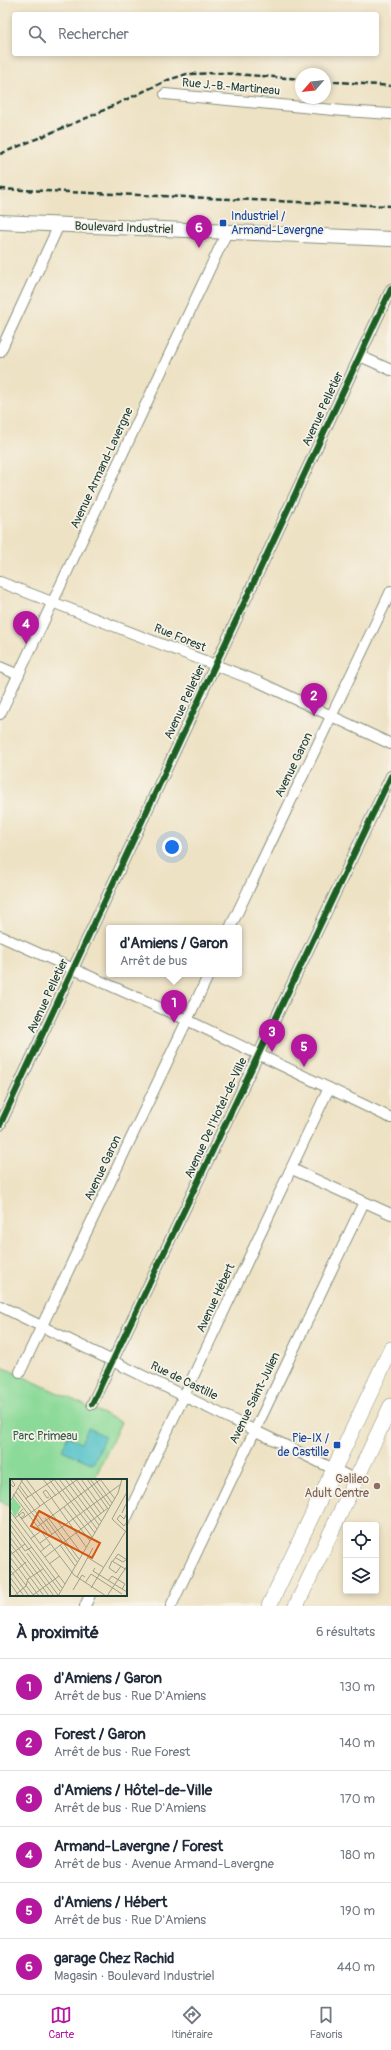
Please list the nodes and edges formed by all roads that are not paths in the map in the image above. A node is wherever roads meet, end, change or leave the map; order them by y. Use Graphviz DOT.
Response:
graph roads {
  1 [pos="165,94"];
  2 [pos="391,114"];
  3 [pos="0,222"];
  4 [pos="59,225"];
  5 [pos="227,232"];
  6 [pos="391,239"];
  7 [pos="391,289"];
  8 [pos="0,352"];
  9 [pos="360,356"];
  10 [pos="391,370"];
  11 [pos="0,582"];
  12 [pos="391,591"];
  13 [pos="53,602"];
  14 [pos="214,666"];
  15 [pos="0,667"];
  16 [pos="19,675"];
  17 [pos="0,714"];
  18 [pos="332,715"];
  19 [pos="391,744"];
  20 [pos="391,776"];
  21 [pos="231,925"];
  22 [pos="0,936"];
  23 [pos="73,968"];
  24 [pos="207,977"];
  25 [pos="187,1020"];
  26 [pos="258,1055"];
  27 [pos="329,1088"];
  28 [pos="391,1118"];
  29 [pos="0,1124"];
  30 [pos="292,1169"];
  31 [pos="364,1202"];
  32 [pos="391,1214"];
  33 [pos="0,1306"];
  34 [pos="42,1327"];
  35 [pos="391,1349"];
  36 [pos="114,1361"];
  37 [pos="20,1372"];
  38 [pos="184,1395"];
  39 [pos="92,1404"];
  40 [pos="391,1406"];
  41 [pos="255,1429"];
  42 [pos="334,1469"];
  43 [pos="356,1480"];
  44 [pos="127,1517"];
  45 [pos="90,1596"];
  46 [pos="85,1606"];
  47 [pos="171,1606"];
  48 [pos="269,1606"];
  49 [pos="296,1606"];
  1 -- 2 [label="street, Rue J.-B.-Martineau"];
  3 -- 4 [label="street, Boulevard Industriel"];
  4 -- 5 [label="street, Boulevard Industriel"];
  4 -- 8 [label="street"];
  5 -- 6 [label="street, Boulevard Industriel"];
  5 -- 13 [label="street, Avenue Armand-Lavergne"];
  7 -- 9 [label="street, Avenue Pelletier"];
  9 -- 10 [label="street"];
  9 -- 14 [label="street, Avenue Pelletier"];
  11 -- 13 [label="street, Rue Forest"];
  12 -- 18 [label="street, Avenue Garon"];
  13 -- 14 [label="street, Rue Forest"];
  13 -- 16 [label="street, Avenue Armand-Lavergne"];
  14 -- 18 [label="street, Rue Forest"];
  14 -- 23 [label="street, Avenue Pelletier"];
  15 -- 16 [label="street"];
  16 -- 17 [label="street, Avenue Armand-Lavergne"];
  18 -- 19 [label="street, Rue Forest"];
  18 -- 21 [label="street, Avenue Garon"];
  20 -- 26 [label="street, Avenue De l'Hotel-de-Ville"];
  22 -- 23 [label="street"];
  23 -- 25 [label="street"];
  23 -- 29 [label="street, Avenue Pelletier"];
  24 -- 25 [label="street, Avenue Garon"];
  25 -- 26 [label="street"];
  25 -- 34 [label="street, Avenue Garon"];
  26 -- 27 [label="street"];
  26 -- 36 [label="street, Avenue De l'Hotel-de-Ville"];
  27 -- 28 [label="street"];
  27 -- 30 [label="street, Avenue Hébert"];
  30 -- 31 [label="street"];
  30 -- 38 [label="street, Avenue Hébert"];
  31 -- 32 [label="street"];
  31 -- 41 [label="street, Avenue Saint-Julien"];
  33 -- 34 [label="street, Rue de Castille"];
  34 -- 36 [label="street, Rue de Castille"];
  34 -- 37 [label="street, Avenue Garon"];
  35 -- 42 [label="main road"];
  36 -- 38 [label="street, Rue de Castille"];
  36 -- 39 [label="street, Avenue De l'Hotel-de-Ville"];
  38 -- 41 [label="street, Rue de Castille"];
  38 -- 44 [label="street, Avenue Hébert"];
  40 -- 43 [label="main road"];
  41 -- 42 [label="street, Rue de Castille"];
  41 -- 47 [label="street, Avenue Saint-Julien"];
  42 -- 43 [label="street, Rue de Castille"];
  42 -- 48 [label="main road"];
  43 -- 49 [label="main road"];
  45 -- 46 [label="street"];
}
